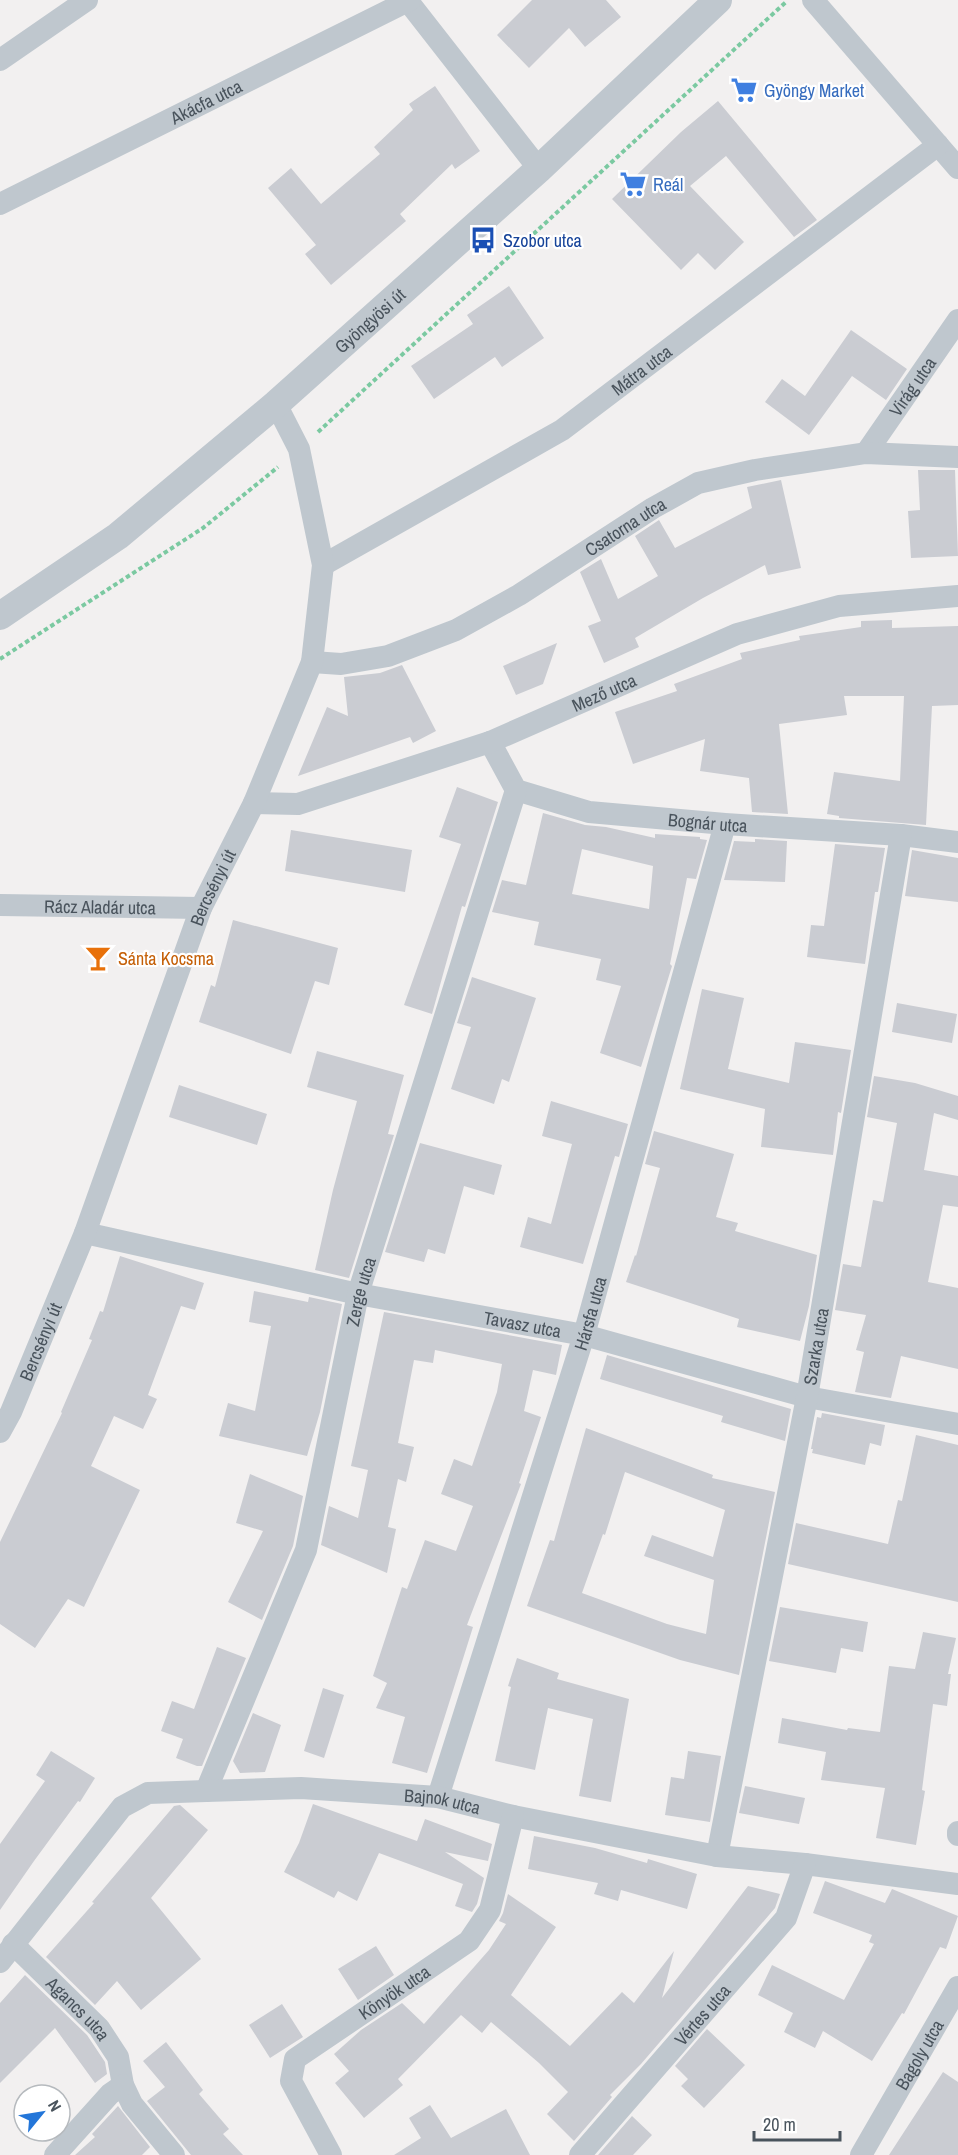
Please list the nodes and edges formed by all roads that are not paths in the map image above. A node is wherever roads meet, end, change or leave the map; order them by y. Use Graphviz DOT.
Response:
graph roads {
  1 [pos="87,0"];
  2 [pos="408,0"];
  3 [pos="718,0"];
  4 [pos="813,0"];
  5 [pos="0,60"];
  6 [pos="938,145"];
  7 [pos="958,168"];
  8 [pos="539,169"];
  9 [pos="0,204"];
  10 [pos="958,320"];
  11 [pos="276,404"];
  12 [pos="867,453"];
  13 [pos="958,457"];
  14 [pos="323,565"];
  15 [pos="958,596"];
  16 [pos="0,616"];
  17 [pos="312,662"];
  18 [pos="489,742"];
  19 [pos="516,790"];
  20 [pos="254,803"];
  21 [pos="725,824"];
  22 [pos="901,835"];
  23 [pos="958,842"];
  24 [pos="0,905"];
  25 [pos="201,908"];
  26 [pos="85,1233"];
  27 [pos="358,1294"];
  28 [pos="584,1335"];
  29 [pos="807,1397"];
  30 [pos="6,1410"];
  31 [pos="958,1424"];
  32 [pos="0,1432"];
  33 [pos="206,1791"];
  34 [pos="438,1797"];
  35 [pos="513,1816"];
  36 [pos="717,1856"];
  37 [pos="805,1864"];
  38 [pos="958,1884"];
  39 [pos="7,1953"];
  40 [pos="958,1987"];
  41 [pos="123,2085"];
  42 [pos="55,2155"];
  43 [pos="174,2155"];
  44 [pos="331,2155"];
  45 [pos="580,2155"];
  46 [pos="861,2155"];
  1 -- 5 [label="street"];
  2 -- 8 [label="street"];
  2 -- 9 [label="street, Akácfa utca"];
  3 -- 8 [label="street, Gyöngyösi út"];
  4 -- 6 [label="street"];
  6 -- 7 [label="street"];
  6 -- 14 [label="street, Mátra utca"];
  8 -- 11 [label="street, Gyöngyösi út"];
  10 -- 12 [label="street, Virág utca"];
  11 -- 14 [label="street, Bercsényi út"];
  11 -- 16 [label="street, Gyöngyösi út"];
  12 -- 13 [label="street, Csatorna utca"];
  12 -- 17 [label="street, Csatorna utca"];
  14 -- 17 [label="street, Bercsényi út"];
  15 -- 18 [label="street, Mező utca"];
  17 -- 20 [label="street, Bercsényi út"];
  18 -- 19 [label="street"];
  18 -- 20 [label="street, Mező utca"];
  19 -- 21 [label="street, Bognár utca"];
  19 -- 27 [label="street, Zerge utca"];
  20 -- 25 [label="street, Bercsényi út"];
  21 -- 22 [label="street, Bognár utca"];
  21 -- 28 [label="street, Hársfa utca"];
  22 -- 23 [label="street, Bognár utca"];
  22 -- 29 [label="street, Szarka utca"];
  24 -- 25 [label="street, Rácz Aladár utca"];
  25 -- 26 [label="street, Bercsényi út"];
  26 -- 27 [label="street, Tavasz utca"];
  26 -- 30 [label="street, Bercsényi út"];
  27 -- 28 [label="street, Tavasz utca"];
  27 -- 33 [label="street, Zerge utca"];
  28 -- 29 [label="street, Tavasz utca"];
  28 -- 34 [label="street, Hársfa utca"];
  29 -- 31 [label="street, Tavasz utca"];
  29 -- 36 [label="street, Szarka utca"];
  30 -- 32 [label="street, Bercsényi út"];
  33 -- 34 [label="street, Bajnok utca"];
  33 -- 39 [label="street, Bajnok utca"];
  34 -- 35 [label="street, Bajnok utca"];
  35 -- 36 [label="street, Bajnok utca"];
  35 -- 44 [label="street, Könyök utca"];
  36 -- 37 [label="street, Bajnok utca"];
  37 -- 38 [label="street, Bajnok utca"];
  37 -- 45 [label="street, Vértes utca"];
  39 -- 41 [label="street, Agancs utca"];
  40 -- 46 [label="street, Bagoly utca"];
  41 -- 42 [label="street"];
  41 -- 43 [label="street, Agancs utca"];
}
